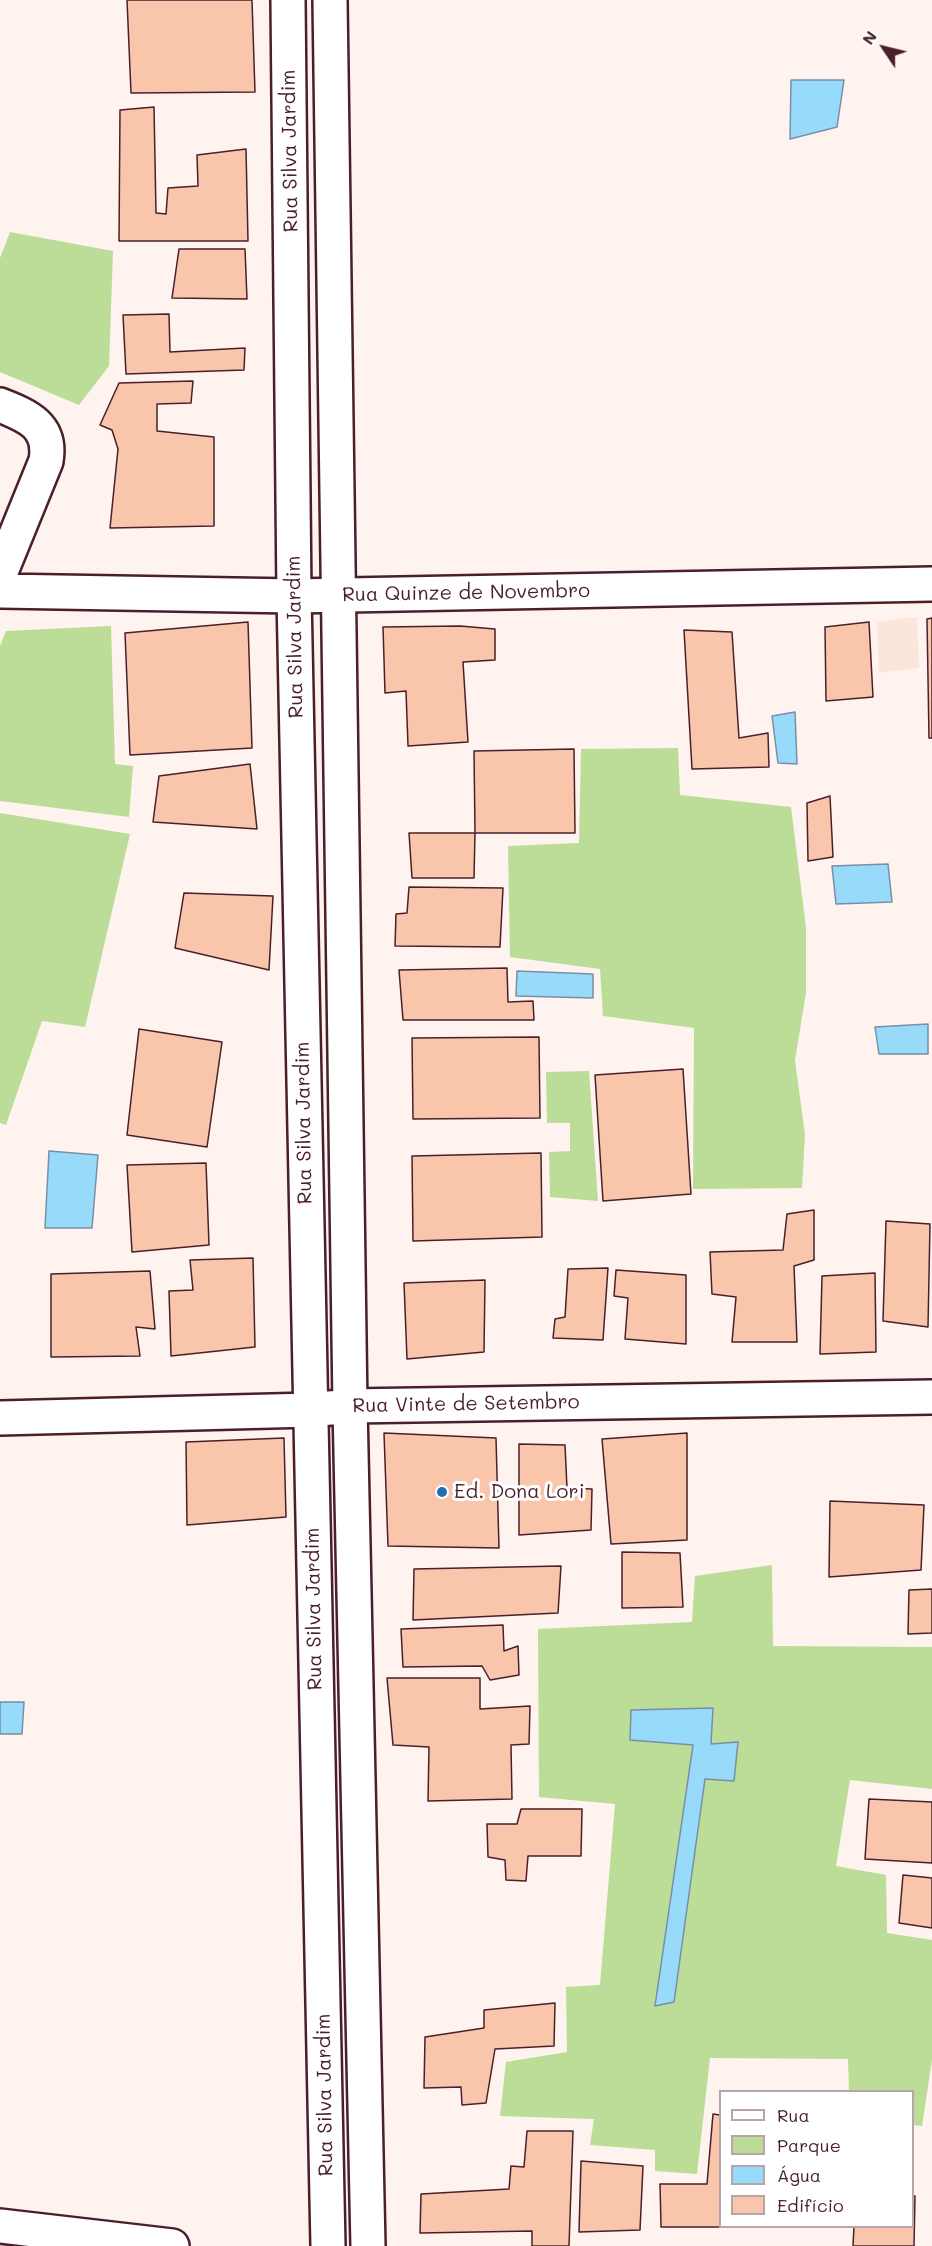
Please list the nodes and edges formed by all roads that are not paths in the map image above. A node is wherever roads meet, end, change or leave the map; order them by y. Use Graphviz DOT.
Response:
graph roads {
  1 [pos="288,0"];
  2 [pos="330,0"];
  3 [pos="330,92"];
  4 [pos="289,94"];
  5 [pos="336,317"];
  6 [pos="292,319"];
  7 [pos="0,405"];
  8 [pos="0,574"];
  9 [pos="932,584"];
  10 [pos="0,591"];
  11 [pos="339,595"];
  12 [pos="294,596"];
  13 [pos="344,874"];
  14 [pos="300,878"];
  15 [pos="305,1134"];
  16 [pos="348,1135"];
  17 [pos="932,1397"];
  18 [pos="350,1406"];
  19 [pos="310,1410"];
  20 [pos="0,1418"];
  21 [pos="355,1650"];
  22 [pos="315,1652"];
  23 [pos="320,1848"];
  24 [pos="358,1848"];
  25 [pos="0,2226"];
  26 [pos="172,2246"];
  27 [pos="328,2246"];
  28 [pos="368,2246"];
  1 -- 4 [label="street, Rua Silva Jardim"];
  2 -- 3 [label="street, Rua Silva Jardim"];
  3 -- 4 [label="street"];
  3 -- 5 [label="street, Rua Silva Jardim"];
  4 -- 6 [label="street, Rua Silva Jardim"];
  5 -- 6 [label="street"];
  5 -- 11 [label="street, Rua Silva Jardim"];
  6 -- 12 [label="street, Rua Silva Jardim"];
  7 -- 8 [label="street"];
  9 -- 11 [label="street, Rua Quinze de Novembro"];
  10 -- 12 [label="street, Rua Quinze de Novembro"];
  11 -- 12 [label="street, Rua Quinze de Novembro"];
  11 -- 13 [label="street, Rua Silva Jardim"];
  12 -- 14 [label="street, Rua Silva Jardim"];
  13 -- 14 [label="street"];
  13 -- 16 [label="street, Rua Silva Jardim"];
  14 -- 15 [label="street, Rua Silva Jardim"];
  15 -- 16 [label="street"];
  15 -- 19 [label="street, Rua Silva Jardim"];
  16 -- 18 [label="street, Rua Silva Jardim"];
  17 -- 18 [label="street, Rua Vinte de Setembro"];
  18 -- 19 [label="street, Rua Vinte de Setembro"];
  18 -- 21 [label="street, Rua Silva Jardim"];
  19 -- 20 [label="street, Rua Vinte de Setembro"];
  19 -- 22 [label="street, Rua Silva Jardim"];
  21 -- 22 [label="street"];
  21 -- 24 [label="street, Rua Silva Jardim"];
  22 -- 23 [label="street, Rua Silva Jardim"];
  23 -- 24 [label="street"];
  23 -- 27 [label="street, Rua Silva Jardim"];
  24 -- 28 [label="street, Rua Silva Jardim"];
  25 -- 26 [label="street"];
}
